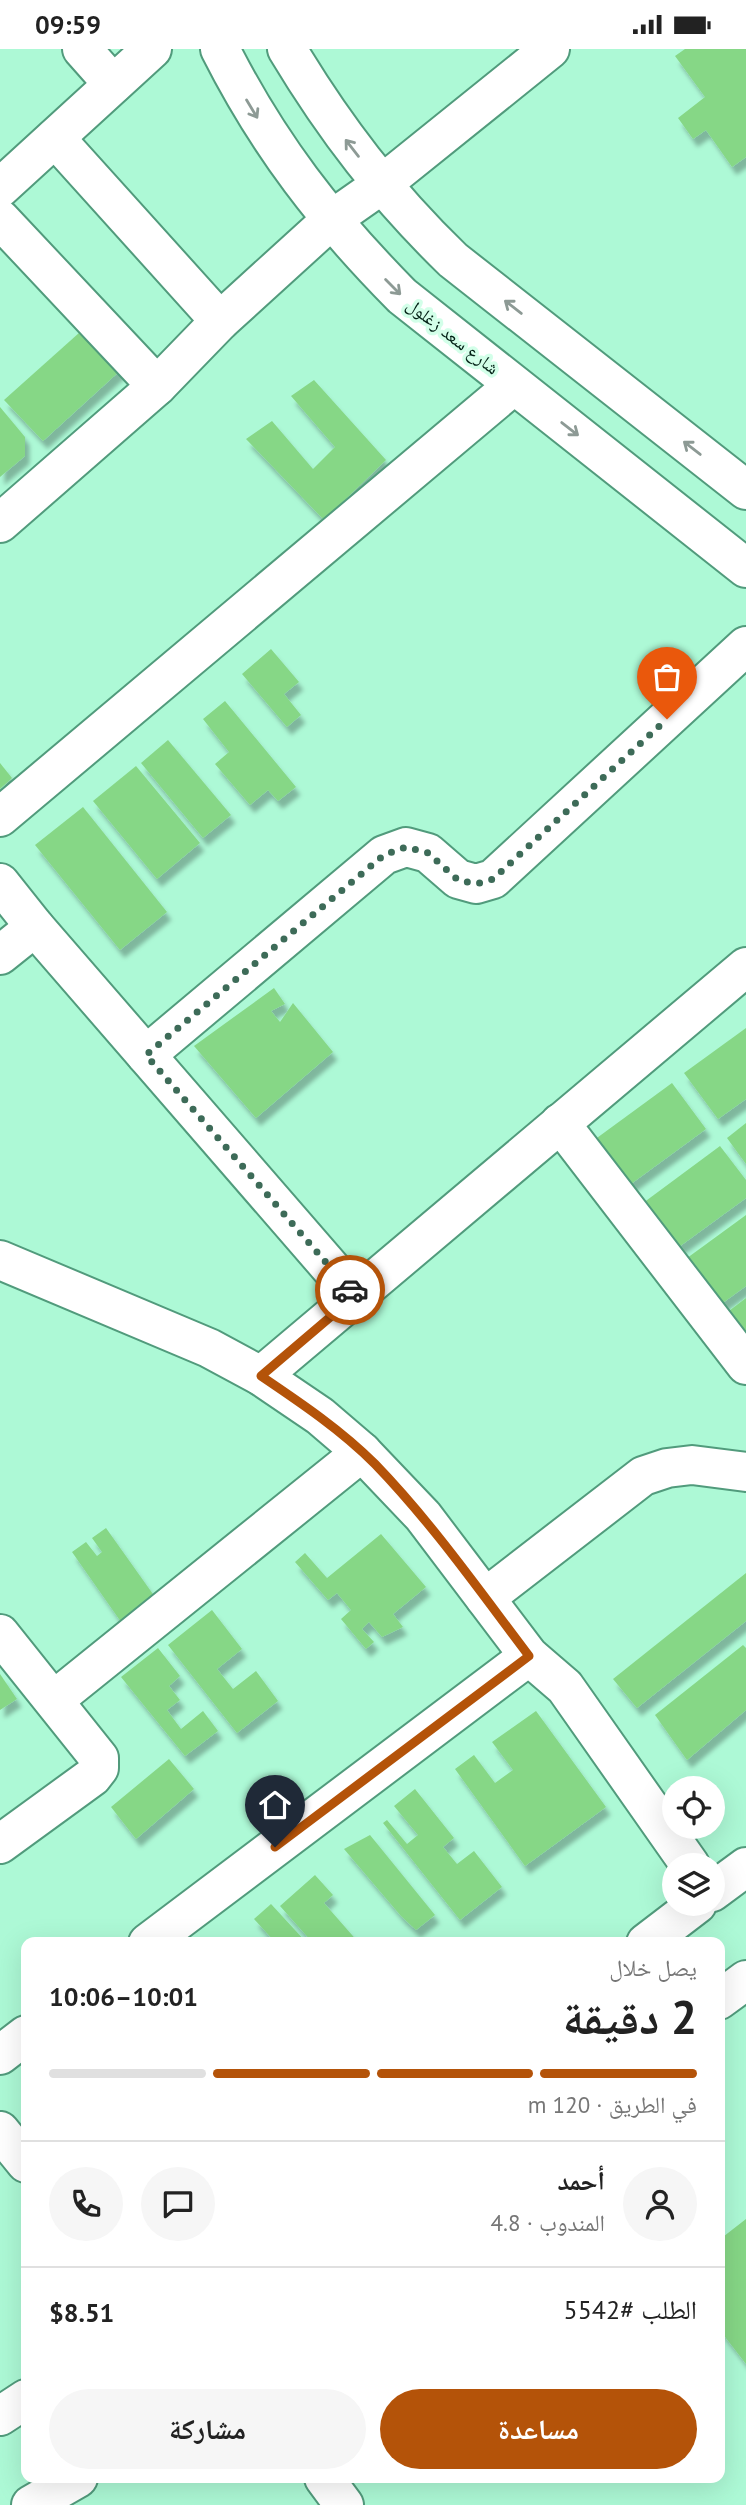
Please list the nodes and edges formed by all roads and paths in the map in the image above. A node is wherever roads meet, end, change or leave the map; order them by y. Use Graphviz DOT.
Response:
graph roads {
  1 [pos="82,49"];
  2 [pos="152,49"];
  3 [pos="220,49"];
  4 [pos="287,49"];
  5 [pos="550,49"];
  6 [pos="113,84"];
  7 [pos="55,138"];
  8 [pos="381,185"];
  9 [pos="0,188"];
  10 [pos="0,219"];
  11 [pos="331,220"];
  12 [pos="220,321"];
  13 [pos="514,385"];
  14 [pos="157,386"];
  15 [pos="746,490"];
  16 [pos="0,523"];
  17 [pos="746,568"];
  18 [pos="746,648"];
  19 [pos="0,817"];
  20 [pos="0,883"];
  21 [pos="35,927"];
  22 [pos="0,955"];
  23 [pos="746,967"];
  24 [pos="146,1055"];
  25 [pos="560,1123"];
  26 [pos="0,1260"];
  27 [pos="355,1296"];
  28 [pos="746,1365"];
  29 [pos="261,1376"];
  30 [pos="362,1452"];
  31 [pos="746,1472"];
  32 [pos="485,1598"];
  33 [pos="0,1634"];
  34 [pos="529,1656"];
  35 [pos="54,1700"];
  36 [pos="0,1845"];
  37 [pos="682,1853"];
  38 [pos="746,1867"];
  39 [pos="725,1882"];
  40 [pos="681,1916"];
  41 [pos="156,1937"];
  42 [pos="654,1937"];
  43 [pos="746,1980"];
  44 [pos="725,1996"];
  45 [pos="21,2039"];
  46 [pos="0,2055"];
  47 [pos="0,2131"];
  48 [pos="21,2157"];
  49 [pos="21,2402"];
  50 [pos="0,2416"];
  51 [pos="69,2483"];
  52 [pos="328,2483"];
  53 [pos="32,2505"];
  54 [pos="344,2505"];
  1 -- 6 [label="street"];
  2 -- 6 [label="street"];
  3 -- 11 [label="street, شارع سعد زغلول, one-way"];
  8 -- 4 [label="street, one-way"];
  5 -- 8 [label="street"];
  6 -- 7 [label="street"];
  7 -- 9 [label="street"];
  7 -- 12 [label="street"];
  8 -- 11 [label="street"];
  15 -- 8 [label="street, one-way"];
  10 -- 14 [label="street"];
  11 -- 12 [label="street"];
  11 -- 13 [label="street, شارع سعد زغلول, one-way"];
  12 -- 14 [label="street"];
  13 -- 17 [label="street, شارع سعد زغلول, one-way"];
  13 -- 19 [label="street"];
  14 -- 16 [label="street"];
  18 -- 24 [label="street"];
  20 -- 21 [label="street"];
  21 -- 22 [label="street"];
  21 -- 24 [label="street"];
  23 -- 25 [label="street"];
  24 -- 27 [label="street"];
  25 -- 27 [label="street"];
  25 -- 28 [label="street"];
  26 -- 29 [label="street"];
  27 -- 29 [label="street"];
  29 -- 30 [label="street"];
  30 -- 32 [label="street"];
  30 -- 35 [label="street"];
  31 -- 32 [label="street"];
  32 -- 34 [label="street"];
  33 -- 35 [label="street"];
  34 -- 37 [label="street"];
  34 -- 41 [label="street"];
  35 -- 36 [label="street"];
  38 -- 39 [label="street"];
  40 -- 42 [label="street"];
  43 -- 44 [label="street"];
  45 -- 46 [label="street"];
  47 -- 48 [label="street"];
  49 -- 50 [label="street"];
  51 -- 53 [label="street"];
  52 -- 54 [label="street"];
}
